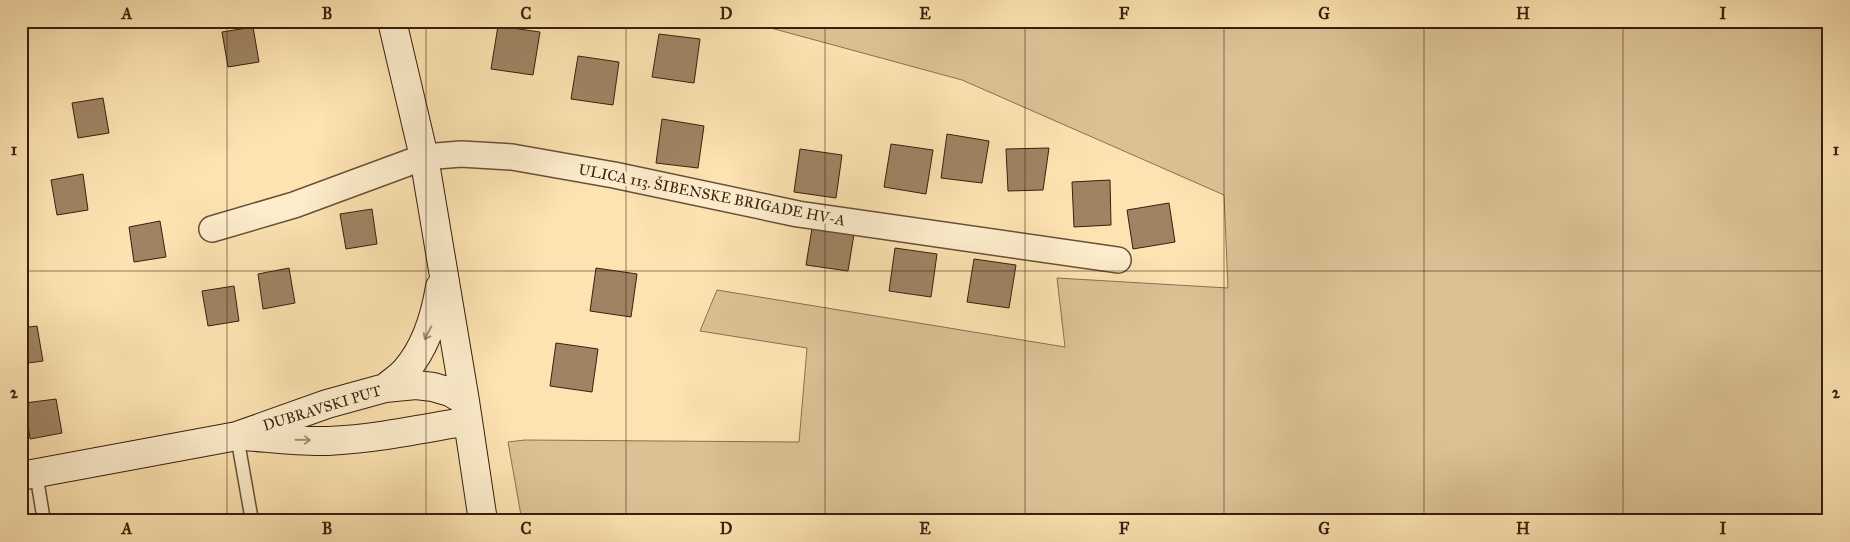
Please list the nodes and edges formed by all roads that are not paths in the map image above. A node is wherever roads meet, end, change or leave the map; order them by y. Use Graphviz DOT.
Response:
graph roads {
  1 [pos="392,21"];
  2 [pos="424,157"];
  3 [pos="212,229"];
  4 [pos="1118,260"];
  5 [pos="443,268"];
  6 [pos="385,388"];
  7 [pos="467,411"];
  8 [pos="237,436"];
  9 [pos="28,475"];
  10 [pos="44,521"];
  11 [pos="252,521"];
  12 [pos="483,521"];
  1 -- 2 [label="main road"];
  2 -- 3 [label="street, ULICA 113. ŠIBENSKE BRIGADE HV-A"];
  2 -- 4 [label="street, ULICA 113. ŠIBENSKE BRIGADE HV-A"];
  2 -- 5 [label="main road"];
  5 -- 6 [label="main road, one-way"];
  5 -- 7 [label="main road"];
  6 -- 7 [label="main road, DUBRAVSKI PUT"];
  6 -- 8 [label="main road, DUBRAVSKI PUT"];
  8 -- 7 [label="main road, DUBRAVSKI PUT, one-way"];
  7 -- 12 [label="main road"];
  8 -- 9 [label="main road, DUBRAVSKI PUT"];
  8 -- 11 [label="lane"];
  9 -- 10 [label="lane"];
}
